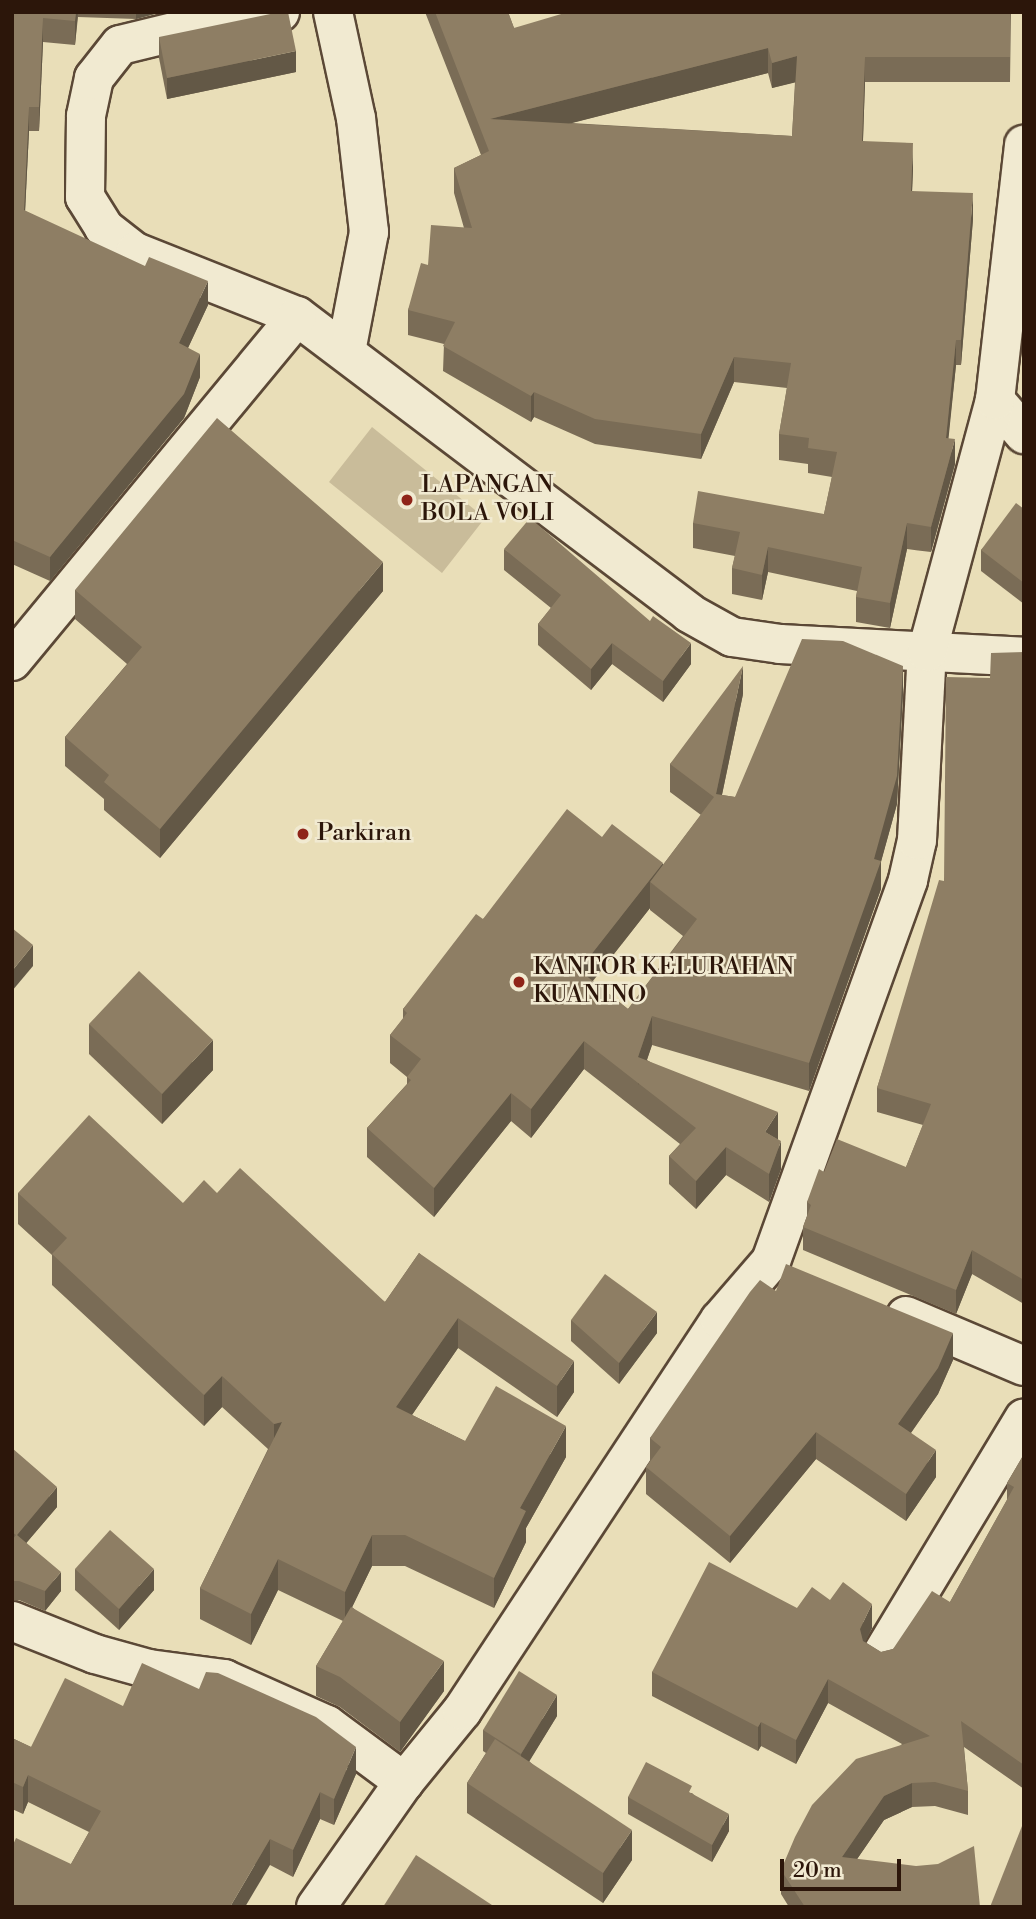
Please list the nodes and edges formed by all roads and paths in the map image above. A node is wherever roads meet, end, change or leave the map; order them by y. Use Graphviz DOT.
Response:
graph roads {
  1 [pos="280,12"];
  2 [pos="333,12"];
  3 [pos="1024,145"];
  4 [pos="297,316"];
  5 [pos="345,351"];
  6 [pos="995,400"];
  7 [pos="1024,434"];
  8 [pos="927,652"];
  9 [pos="1024,657"];
  10 [pos="12,661"];
  11 [pos="771,1261"];
  12 [pos="808,1276"];
  13 [pos="871,1302"];
  14 [pos="1024,1366"];
  15 [pos="1024,1419"];
  16 [pos="12,1621"];
  17 [pos="882,1654"];
  18 [pos="404,1782"];
  19 [pos="316,1907"];
  1 -- 4 [label="street"];
  2 -- 5 [label="street"];
  3 -- 6 [label="street"];
  4 -- 5 [label="street"];
  4 -- 10 [label="street"];
  5 -- 8 [label="street"];
  6 -- 7 [label="street"];
  6 -- 8 [label="street"];
  8 -- 9 [label="street"];
  8 -- 11 [label="street"];
  11 -- 12 [label="street"];
  11 -- 18 [label="street"];
  13 -- 14 [label="street"];
  15 -- 17 [label="street"];
  16 -- 18 [label="street"];
  18 -- 19 [label="street"];
}
